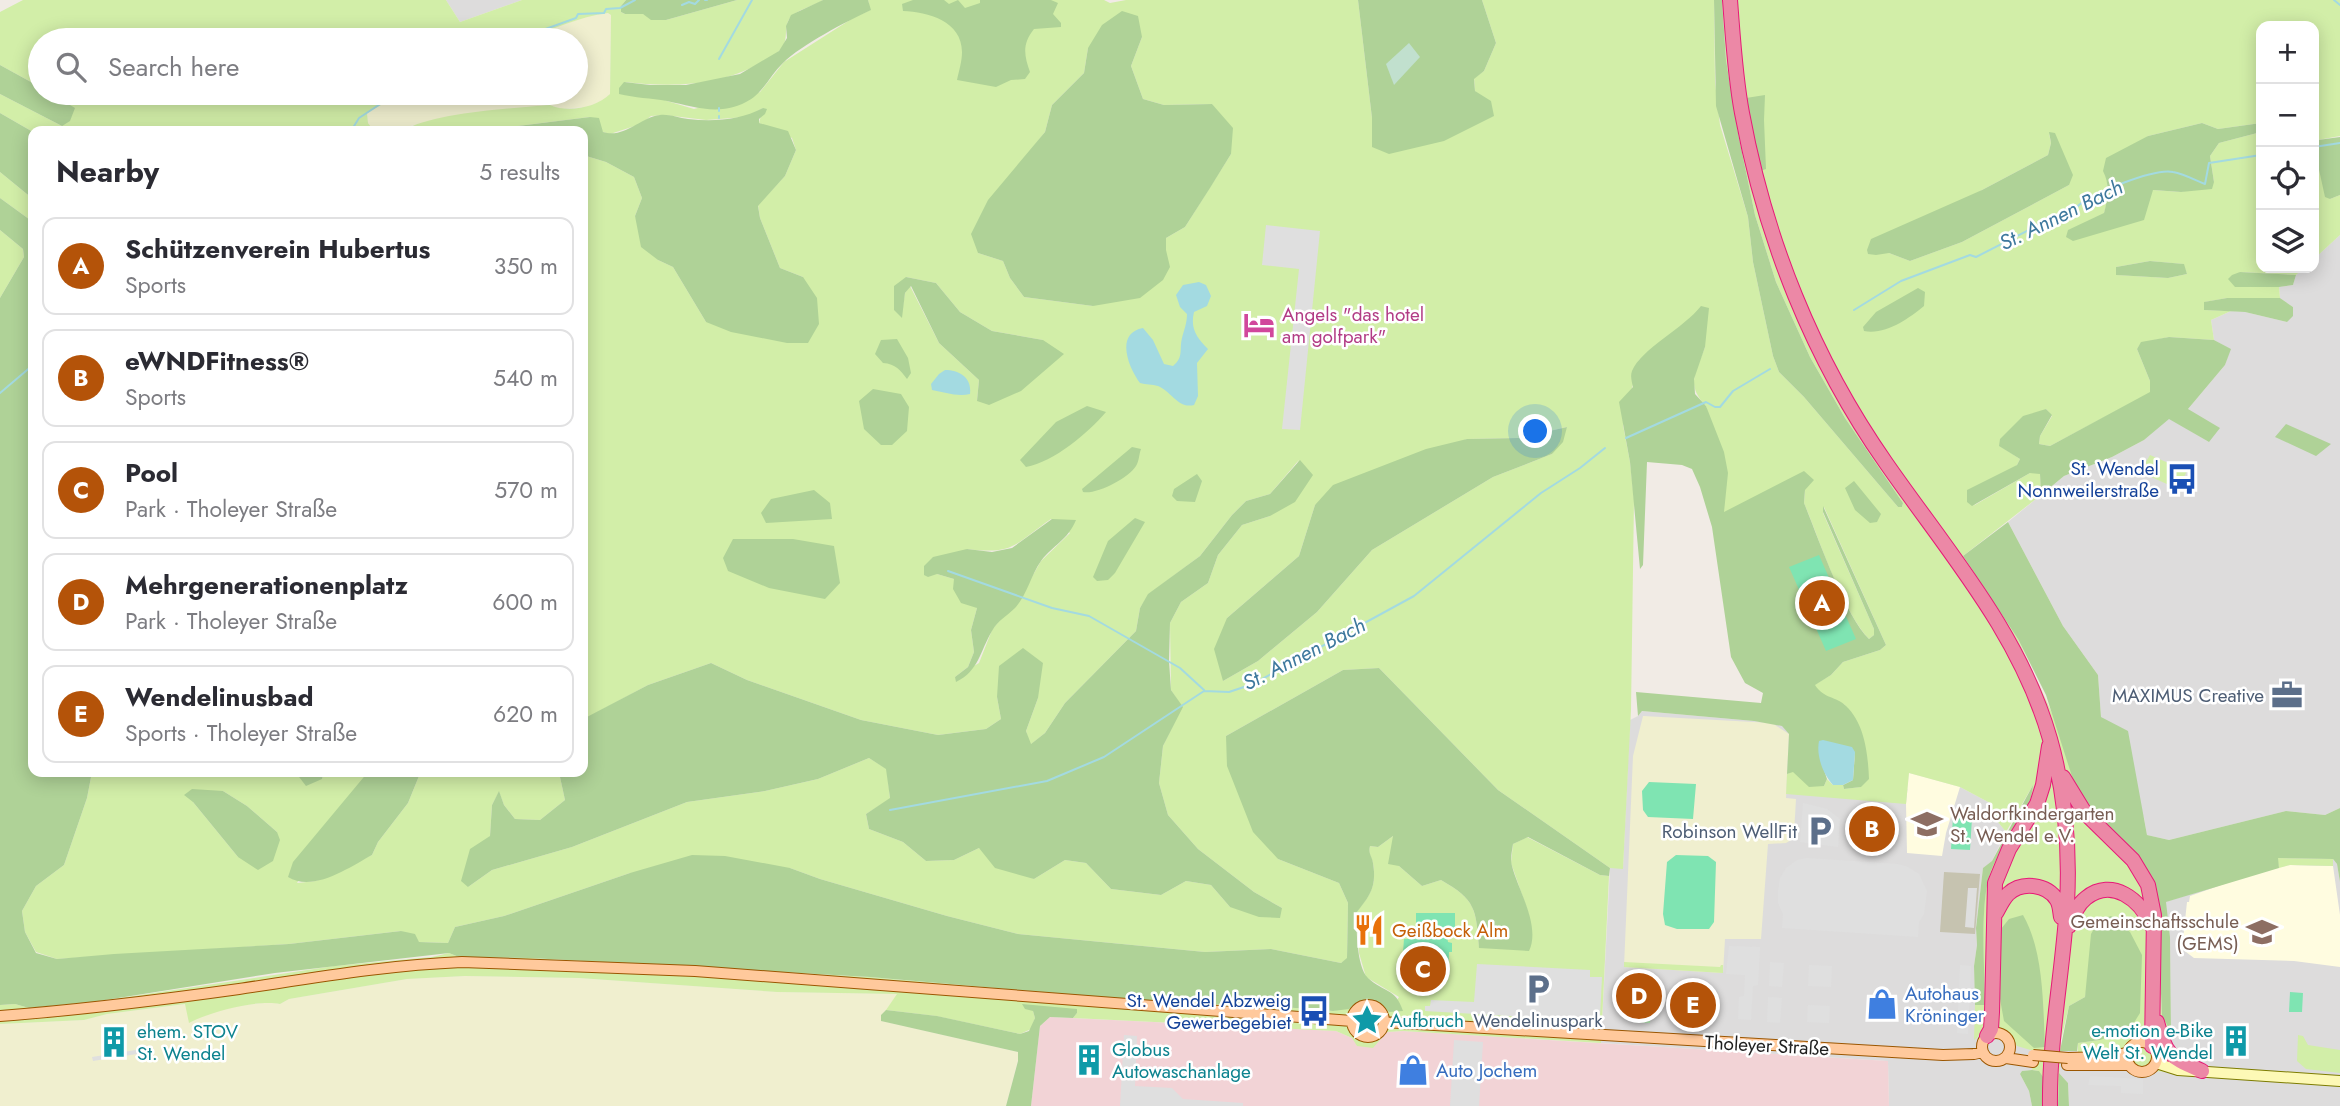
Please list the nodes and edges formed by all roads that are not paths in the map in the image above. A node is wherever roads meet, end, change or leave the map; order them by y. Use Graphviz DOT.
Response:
graph roads {
  1 [pos="1730,0"];
  2 [pos="2050,738"];
  3 [pos="2056,767"];
  4 [pos="1995,915"];
  5 [pos="2153,930"];
  6 [pos="2064,940"];
  7 [pos="2153,1007"];
  8 [pos="0,1016"];
  9 [pos="1352,1021"];
  10 [pos="1384,1022"];
  11 [pos="1994,1035"];
  12 [pos="2148,1044"];
  13 [pos="2011,1045"];
  14 [pos="1983,1052"];
  15 [pos="2127,1053"];
  16 [pos="2006,1058"];
  17 [pos="2033,1059"];
  18 [pos="2068,1061"];
  19 [pos="2155,1063"];
  20 [pos="2129,1065"];
  21 [pos="2202,1072"];
  22 [pos="2340,1081"];
  23 [pos="2050,1106"];
  1 -- 2 [label="highway"];
  2 -- 3 [label="highway"];
  2 -- 4 [label="highway"];
  3 -- 5 [label="highway"];
  3 -- 6 [label="highway"];
  4 -- 6 [label="highway"];
  4 -- 11 [label="highway"];
  5 -- 6 [label="highway"];
  5 -- 7 [label="highway"];
  6 -- 23 [label="highway"];
  7 -- 12 [label="highway"];
  7 -- 21 [label="highway"];
  8 -- 9 [label="main road"];
  9 -- 10 [label="main road"];
  9 -- 10 [label="main road"];
  10 -- 14 [label="main road, Tholeyer Straße"];
  11 -- 13 [label="main road"];
  11 -- 14 [label="main road"];
  12 -- 15 [label="main road"];
  12 -- 19 [label="main road"];
  13 -- 16 [label="main road"];
  13 -- 17 [label="main road"];
  14 -- 16 [label="main road"];
  15 -- 18 [label="main road"];
  15 -- 20 [label="main road"];
  16 -- 17 [label="main road"];
  17 -- 18 [label="main road"];
  18 -- 20 [label="main road"];
  19 -- 20 [label="main road"];
  19 -- 21 [label="main road"];
  21 -- 22 [label="main road"];
}
